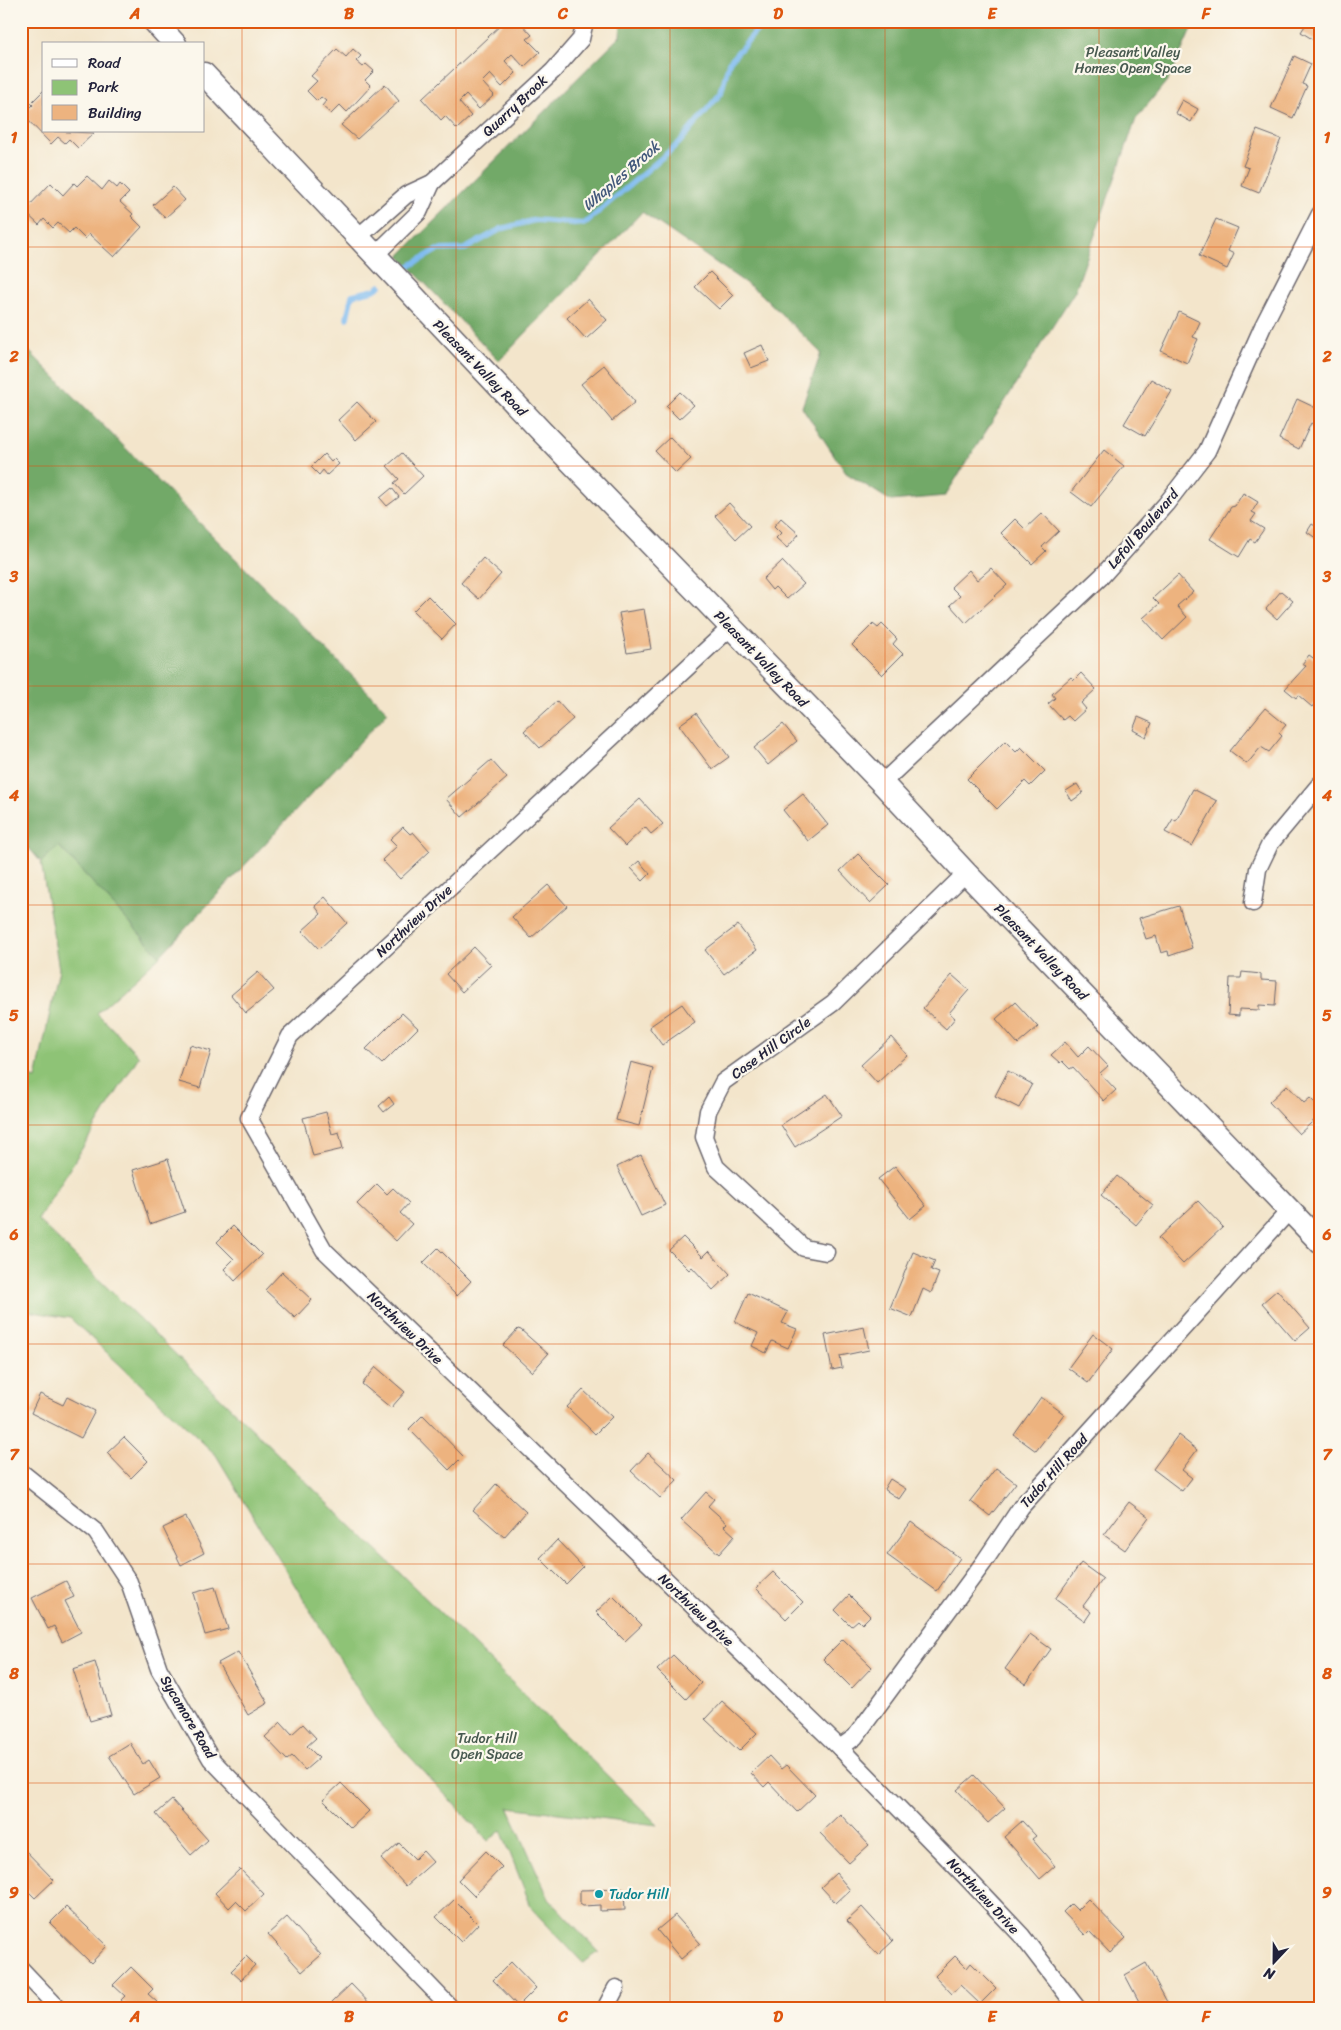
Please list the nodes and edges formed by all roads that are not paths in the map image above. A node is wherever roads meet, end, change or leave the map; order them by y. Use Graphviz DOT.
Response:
graph roads {
  1 [pos="154,21"];
  2 [pos="585,21"];
  3 [pos="173,42"];
  4 [pos="205,75"];
  5 [pos="432,183"];
  6 [pos="1320,214"];
  7 [pos="357,238"];
  8 [pos="374,256"];
  9 [pos="731,627"];
  10 [pos="882,783"];
  11 [pos="1320,784"];
  12 [pos="966,873"];
  13 [pos="1253,903"];
  14 [pos="1290,1210"];
  15 [pos="1320,1242"];
  16 [pos="826,1252"];
  17 [pos="21,1472"];
  18 [pos="840,1748"];
  19 [pos="21,1969"];
  20 [pos="616,1988"];
  21 [pos="59,2009"];
  22 [pos="452,2009"];
  23 [pos="605,2009"];
  24 [pos="1078,2009"];
  1 -- 3 [label="main road"];
  2 -- 5 [label="street, Quarry Brook"];
  4 -- 7 [label="main road, Pleasant Valley Road"];
  5 -- 7 [label="street, Quarry Brook"];
  5 -- 8 [label="street, Quarry Brook"];
  6 -- 10 [label="street, Lefoll Boulevard"];
  7 -- 8 [label="main road, Pleasant Valley Road"];
  8 -- 9 [label="main road, Pleasant Valley Road"];
  9 -- 10 [label="main road, Pleasant Valley Road"];
  9 -- 18 [label="street, Northview Drive"];
  10 -- 12 [label="main road, Pleasant Valley Road"];
  11 -- 13 [label="street"];
  12 -- 14 [label="main road, Pleasant Valley Road"];
  12 -- 16 [label="street, Case Hill Circle"];
  14 -- 15 [label="main road, Pleasant Valley Road"];
  14 -- 18 [label="street, Tudor Hill Road"];
  17 -- 22 [label="street, Sycamore Road"];
  18 -- 24 [label="street, Northview Drive"];
  19 -- 21 [label="street"];
  20 -- 23 [label="street"];
}
